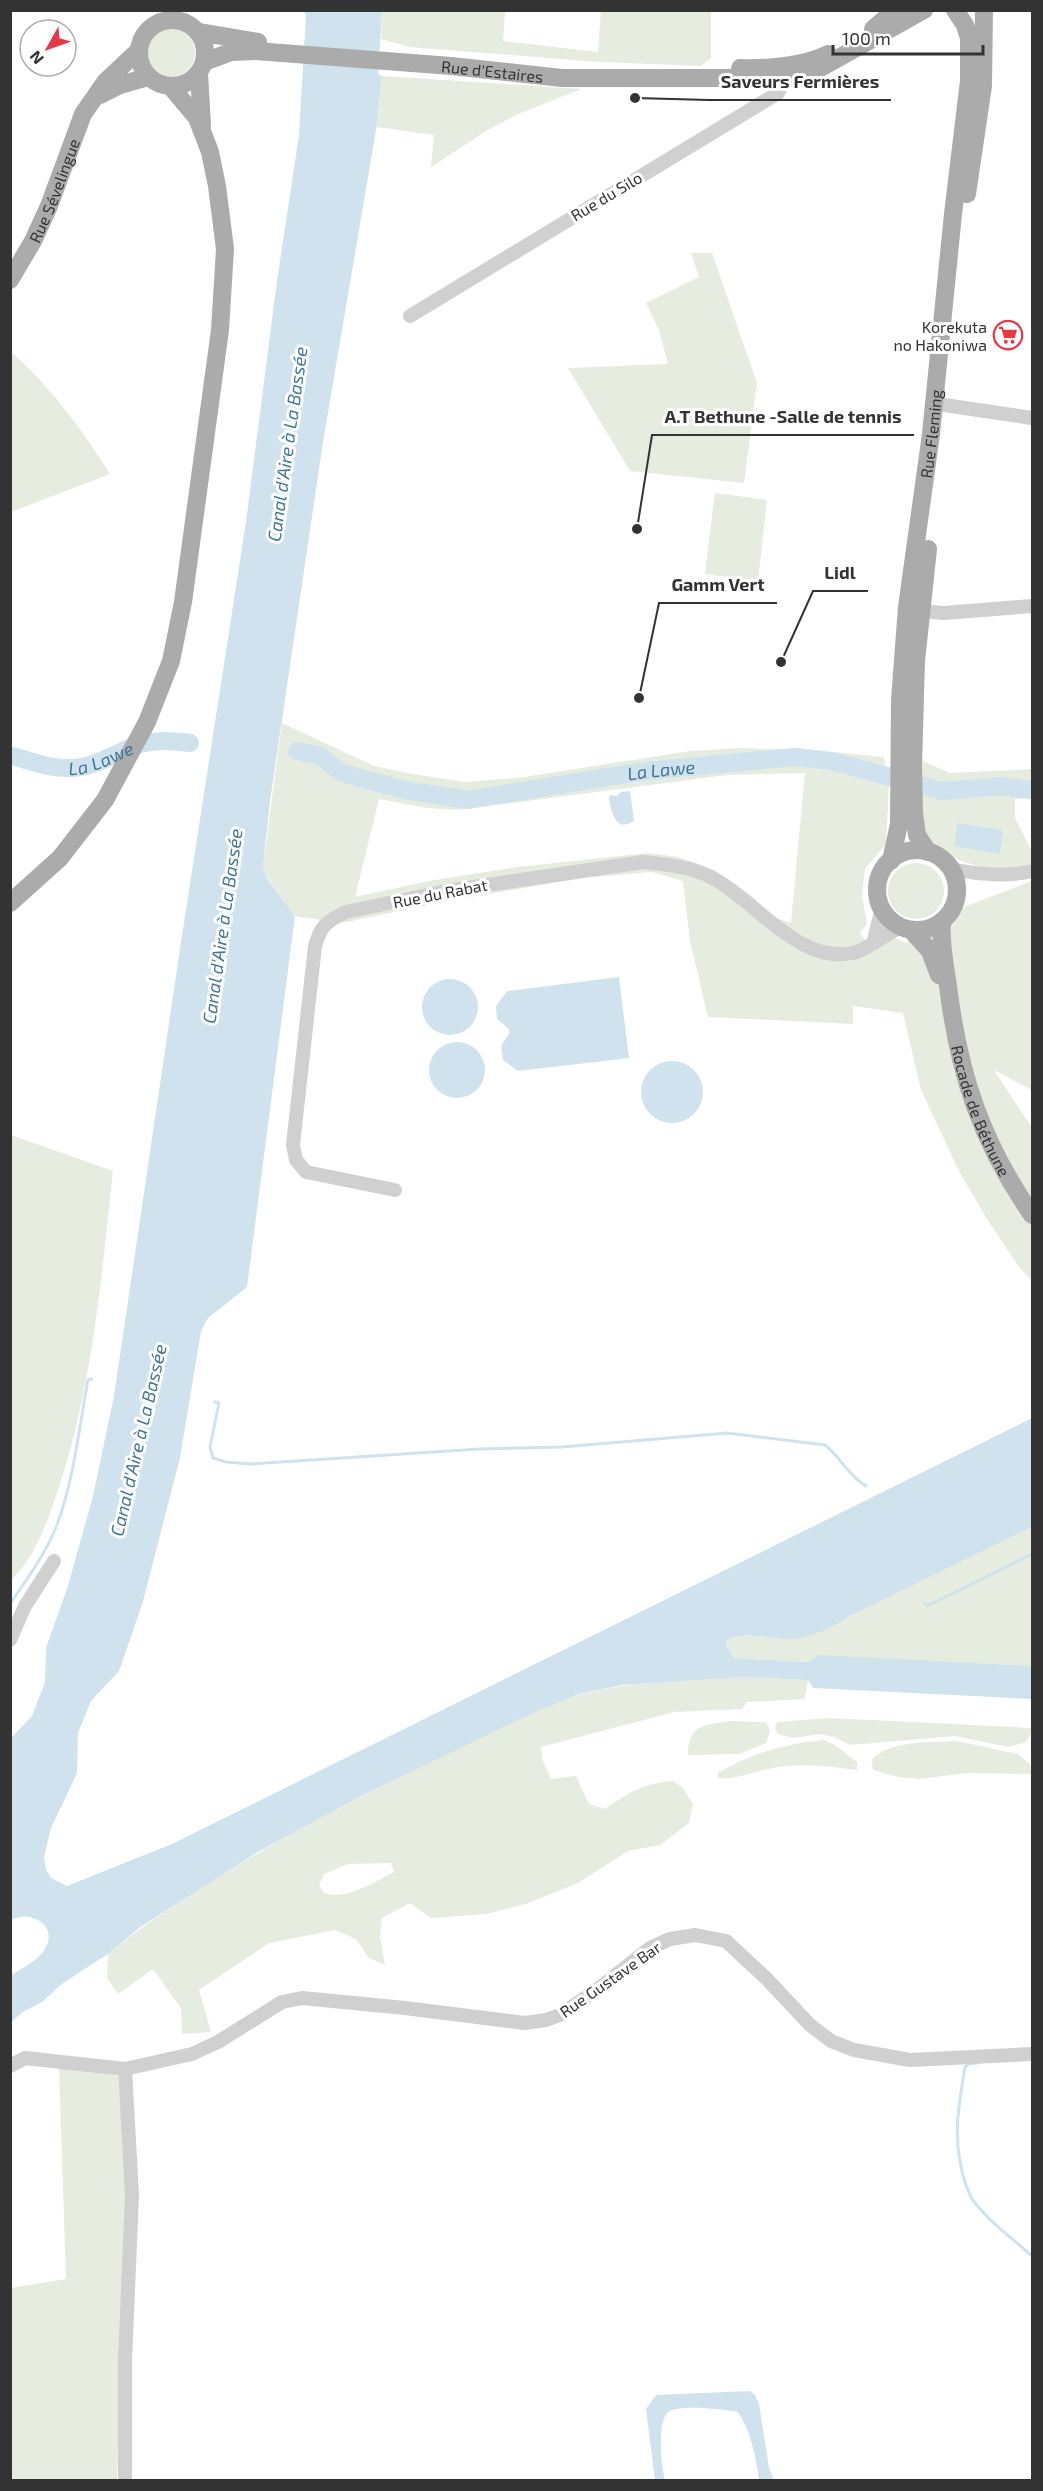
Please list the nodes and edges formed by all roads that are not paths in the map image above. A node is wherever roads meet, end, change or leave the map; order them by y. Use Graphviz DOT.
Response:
graph roads {
  1 [pos="895,10"];
  2 [pos="924,10"];
  3 [pos="955,10"];
  4 [pos="984,10"];
  5 [pos="176,15"];
  6 [pos="152,19"];
  7 [pos="198,32"];
  8 [pos="291,49"];
  9 [pos="138,51"];
  10 [pos="202,67"];
  11 [pos="783,71"];
  12 [pos="148,77"];
  13 [pos="171,87"];
  14 [pos="93,99"];
  15 [pos="203,133"];
  16 [pos="10,280"];
  17 [pos="410,316"];
  18 [pos="944,405"];
  19 [pos="1032,418"];
  20 [pos="1032,606"];
  21 [pos="920,611"];
  22 [pos="906,766"];
  23 [pos="907,792"];
  24 [pos="928,852"];
  25 [pos="891,861"];
  26 [pos="951,868"];
  27 [pos="1032,871"];
  28 [pos="10,903"];
  29 [pos="882,908"];
  30 [pos="942,922"];
  31 [pos="906,928"];
  32 [pos="874,940"];
  33 [pos="949,999"];
  34 [pos="395,1190"];
  35 [pos="1032,1215"];
  36 [pos="54,1561"];
  37 [pos="10,1640"];
  38 [pos="1032,2054"];
  39 [pos="10,2066"];
  40 [pos="125,2069"];
  41 [pos="124,2481"];
  1 -- 11 [label="main road"];
  2 -- 11 [label="main road"];
  3 -- 22 [label="main road, Rue Fleming"];
  4 -- 18 [label="main road, Rue Fleming"];
  5 -- 6 [label="main road"];
  5 -- 7 [label="main road"];
  6 -- 9 [label="main road"];
  7 -- 8 [label="main road"];
  7 -- 10 [label="main road"];
  8 -- 10 [label="main road"];
  8 -- 11 [label="main road"];
  9 -- 12 [label="main road"];
  9 -- 14 [label="main road, Rue Sévelingue"];
  10 -- 13 [label="main road"];
  10 -- 15 [label="main road"];
  11 -- 17 [label="street, Rue du Silo"];
  12 -- 13 [label="main road"];
  12 -- 14 [label="main road"];
  13 -- 15 [label="main road"];
  14 -- 16 [label="main road, Rue Sévelingue"];
  15 -- 28 [label="main road"];
  18 -- 19 [label="street"];
  18 -- 21 [label="main road, Rue Fleming"];
  20 -- 21 [label="street"];
  21 -- 22 [label="main road, Rue Fleming"];
  22 -- 23 [label="main road, Rue Fleming"];
  23 -- 24 [label="main road, Rue Fleming"];
  23 -- 25 [label="main road, Rue Fleming"];
  24 -- 25 [label="main road"];
  24 -- 26 [label="main road"];
  25 -- 29 [label="main road"];
  26 -- 27 [label="street"];
  26 -- 30 [label="main road"];
  29 -- 31 [label="main road"];
  29 -- 32 [label="street"];
  30 -- 31 [label="main road"];
  30 -- 33 [label="main road, Rocade de Béthune"];
  31 -- 32 [label="street, Rue du Rabat"];
  31 -- 33 [label="main road, Rocade de Béthune"];
  32 -- 34 [label="street, Rue du Rabat"];
  33 -- 35 [label="main road, Rocade de Béthune"];
  36 -- 37 [label="street"];
  38 -- 40 [label="street, Rue Gustave Bar"];
  39 -- 40 [label="street, Rue Gustave Bar"];
  40 -- 41 [label="street"];
}
